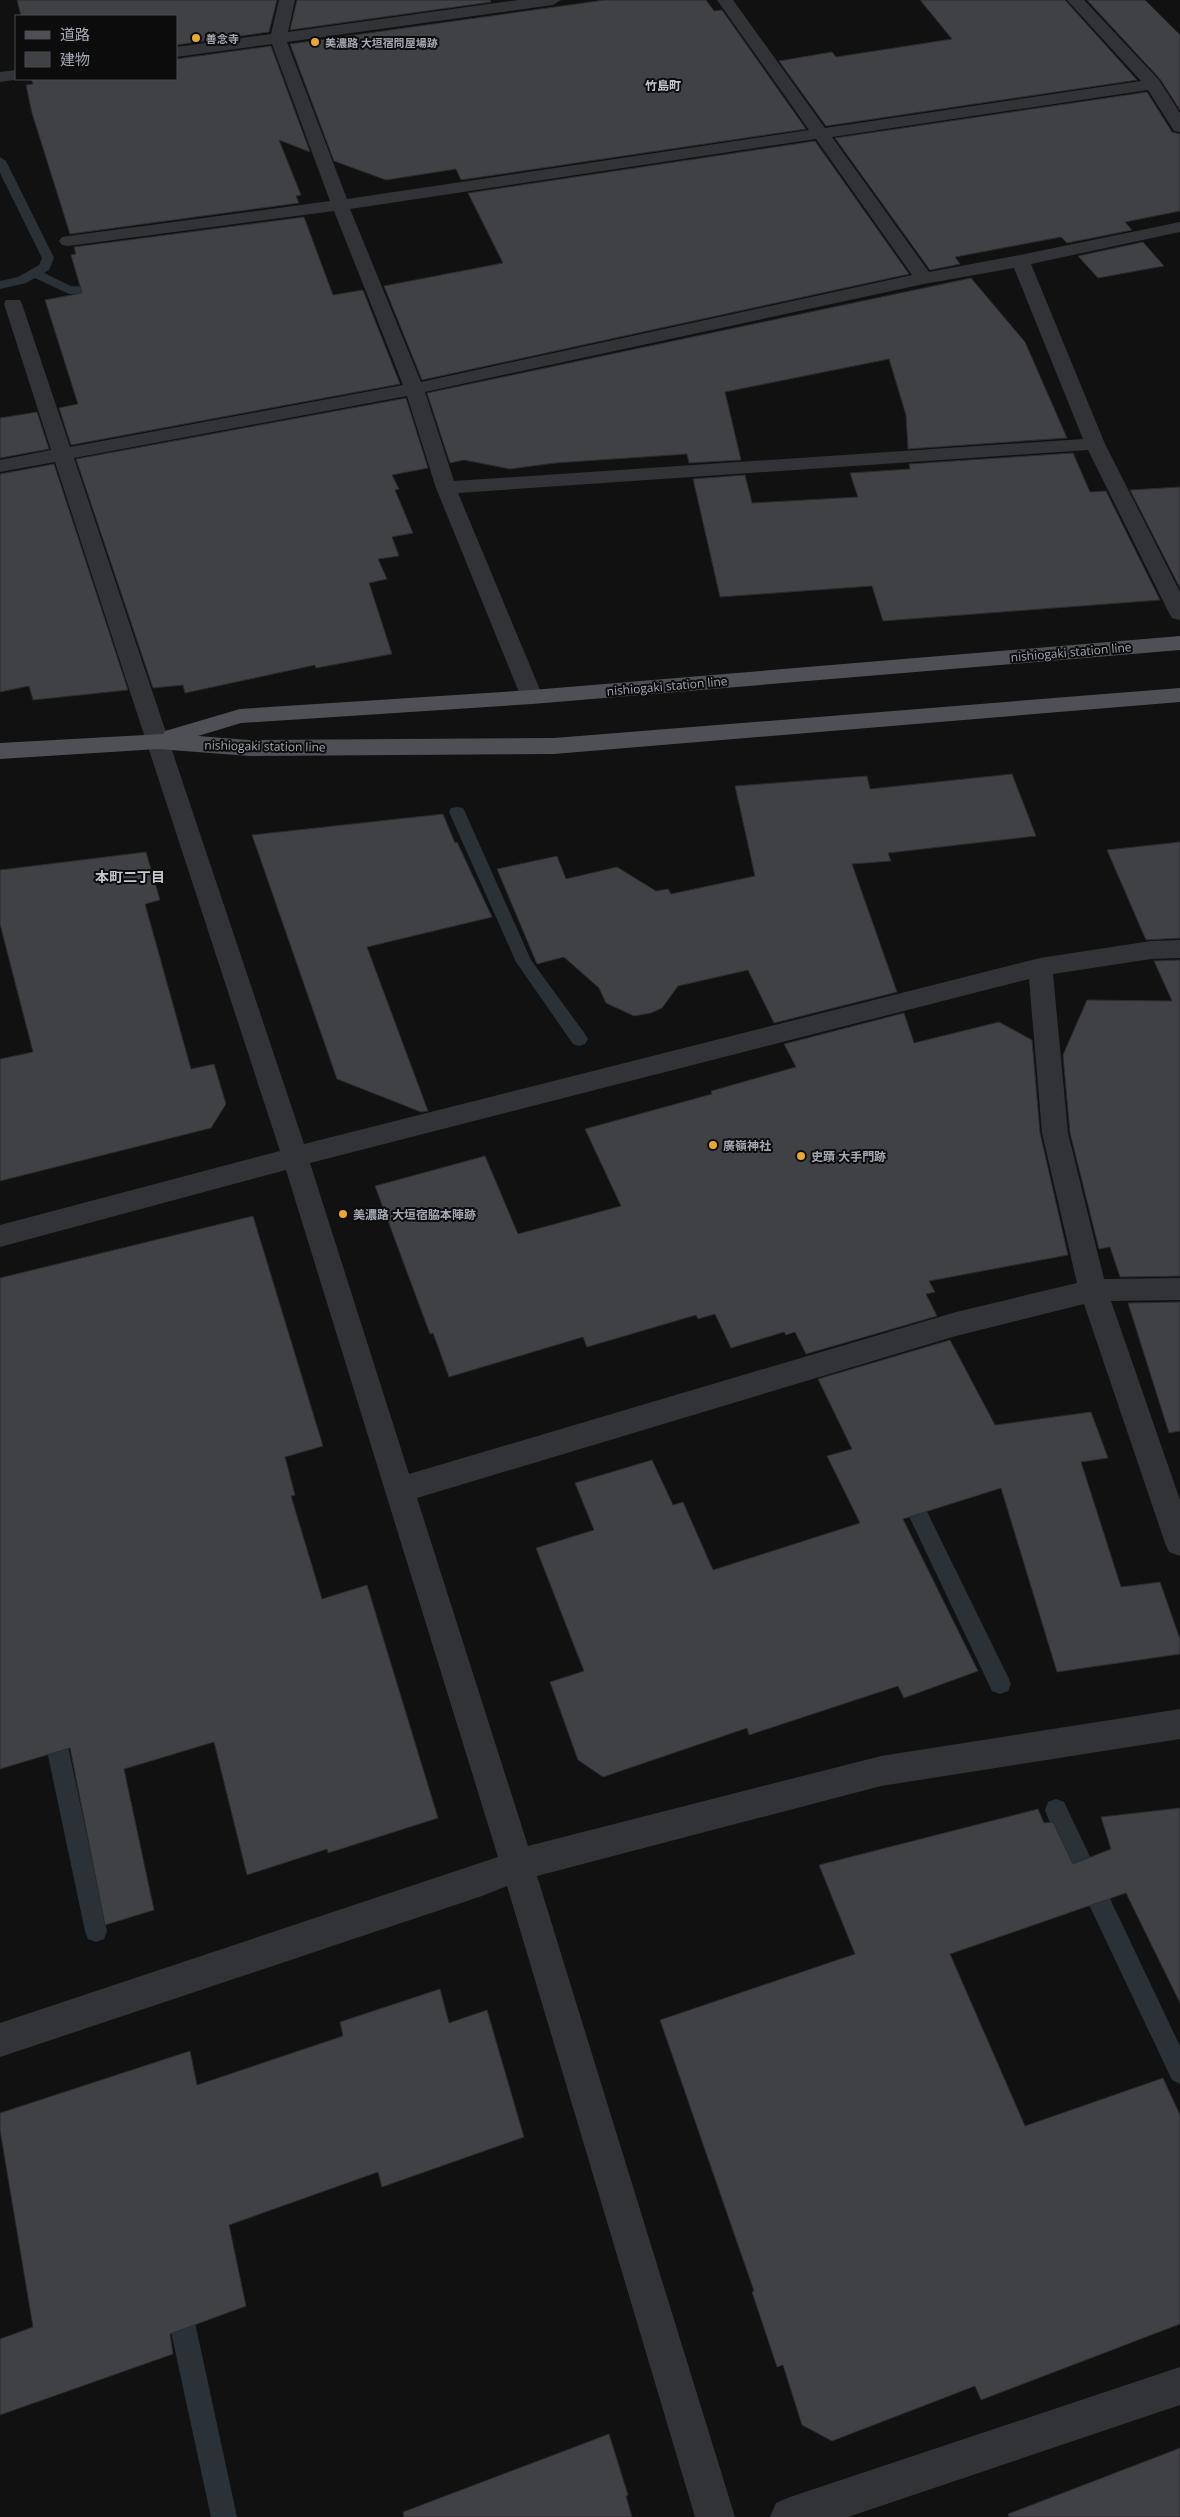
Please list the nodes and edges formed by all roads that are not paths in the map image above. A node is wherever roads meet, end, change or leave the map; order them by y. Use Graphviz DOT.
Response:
graph roads {
  1 [pos="287,0"];
  2 [pos="554,0"];
  3 [pos="726,0"];
  4 [pos="1076,0"];
  5 [pos="278,38"];
  6 [pos="178,52"];
  7 [pos="15,74"];
  8 [pos="0,77"];
  9 [pos="1152,84"];
  10 [pos="1180,127"];
  11 [pos="821,133"];
  12 [pos="340,205"];
  13 [pos="1180,227"];
  14 [pos="68,242"];
  15 [pos="1020,260"];
  16 [pos="924,278"];
  17 [pos="13,304"];
  18 [pos="414,389"];
  19 [pos="1094,444"];
  20 [pos="62,455"];
  21 [pos="0,466"];
  22 [pos="446,488"];
  23 [pos="1180,613"];
  24 [pos="1180,643"];
  25 [pos="1180,695"];
  26 [pos="532,697"];
  27 [pos="158,741"];
  28 [pos="0,751"];
  29 [pos="1180,949"];
  30 [pos="1040,967"];
  31 [pos="295,1157"];
  32 [pos="0,1236"];
  33 [pos="1093,1290"];
  34 [pos="1180,1290"];
  35 [pos="399,1490"];
  36 [pos="1180,1543"];
  37 [pos="1180,1724"];
  38 [pos="517,1865"];
  39 [pos="0,2040"];
  40 [pos="1180,2386"];
  41 [pos="715,2517"];
  42 [pos="790,2517"];
  1 -- 5 [label="street"];
  2 -- 5 [label="street"];
  3 -- 11 [label="street"];
  4 -- 9 [label="street"];
  5 -- 6 [label="street"];
  5 -- 12 [label="street"];
  7 -- 8 [label="street"];
  9 -- 10 [label="street"];
  9 -- 11 [label="street"];
  11 -- 12 [label="street"];
  11 -- 16 [label="street"];
  12 -- 14 [label="street"];
  12 -- 18 [label="street"];
  13 -- 15 [label="street"];
  15 -- 16 [label="street"];
  15 -- 19 [label="street"];
  16 -- 18 [label="street"];
  17 -- 20 [label="street"];
  18 -- 20 [label="street"];
  18 -- 22 [label="street"];
  19 -- 22 [label="street"];
  19 -- 23 [label="street"];
  20 -- 21 [label="street"];
  20 -- 27 [label="street"];
  22 -- 26 [label="street"];
  24 -- 26 [label="main road, nishiogaki station line"];
  25 -- 27 [label="main road, nishiogaki station line"];
  26 -- 27 [label="main road, nishiogaki station line"];
  27 -- 28 [label="main road, nishiogaki station line"];
  27 -- 31 [label="street"];
  29 -- 30 [label="street"];
  30 -- 31 [label="street"];
  30 -- 33 [label="street"];
  31 -- 32 [label="street"];
  31 -- 35 [label="street"];
  33 -- 34 [label="street"];
  33 -- 35 [label="street"];
  33 -- 36 [label="street"];
  35 -- 38 [label="street"];
  37 -- 38 [label="street"];
  38 -- 39 [label="street"];
  38 -- 41 [label="street"];
  40 -- 42 [label="street"];
}
